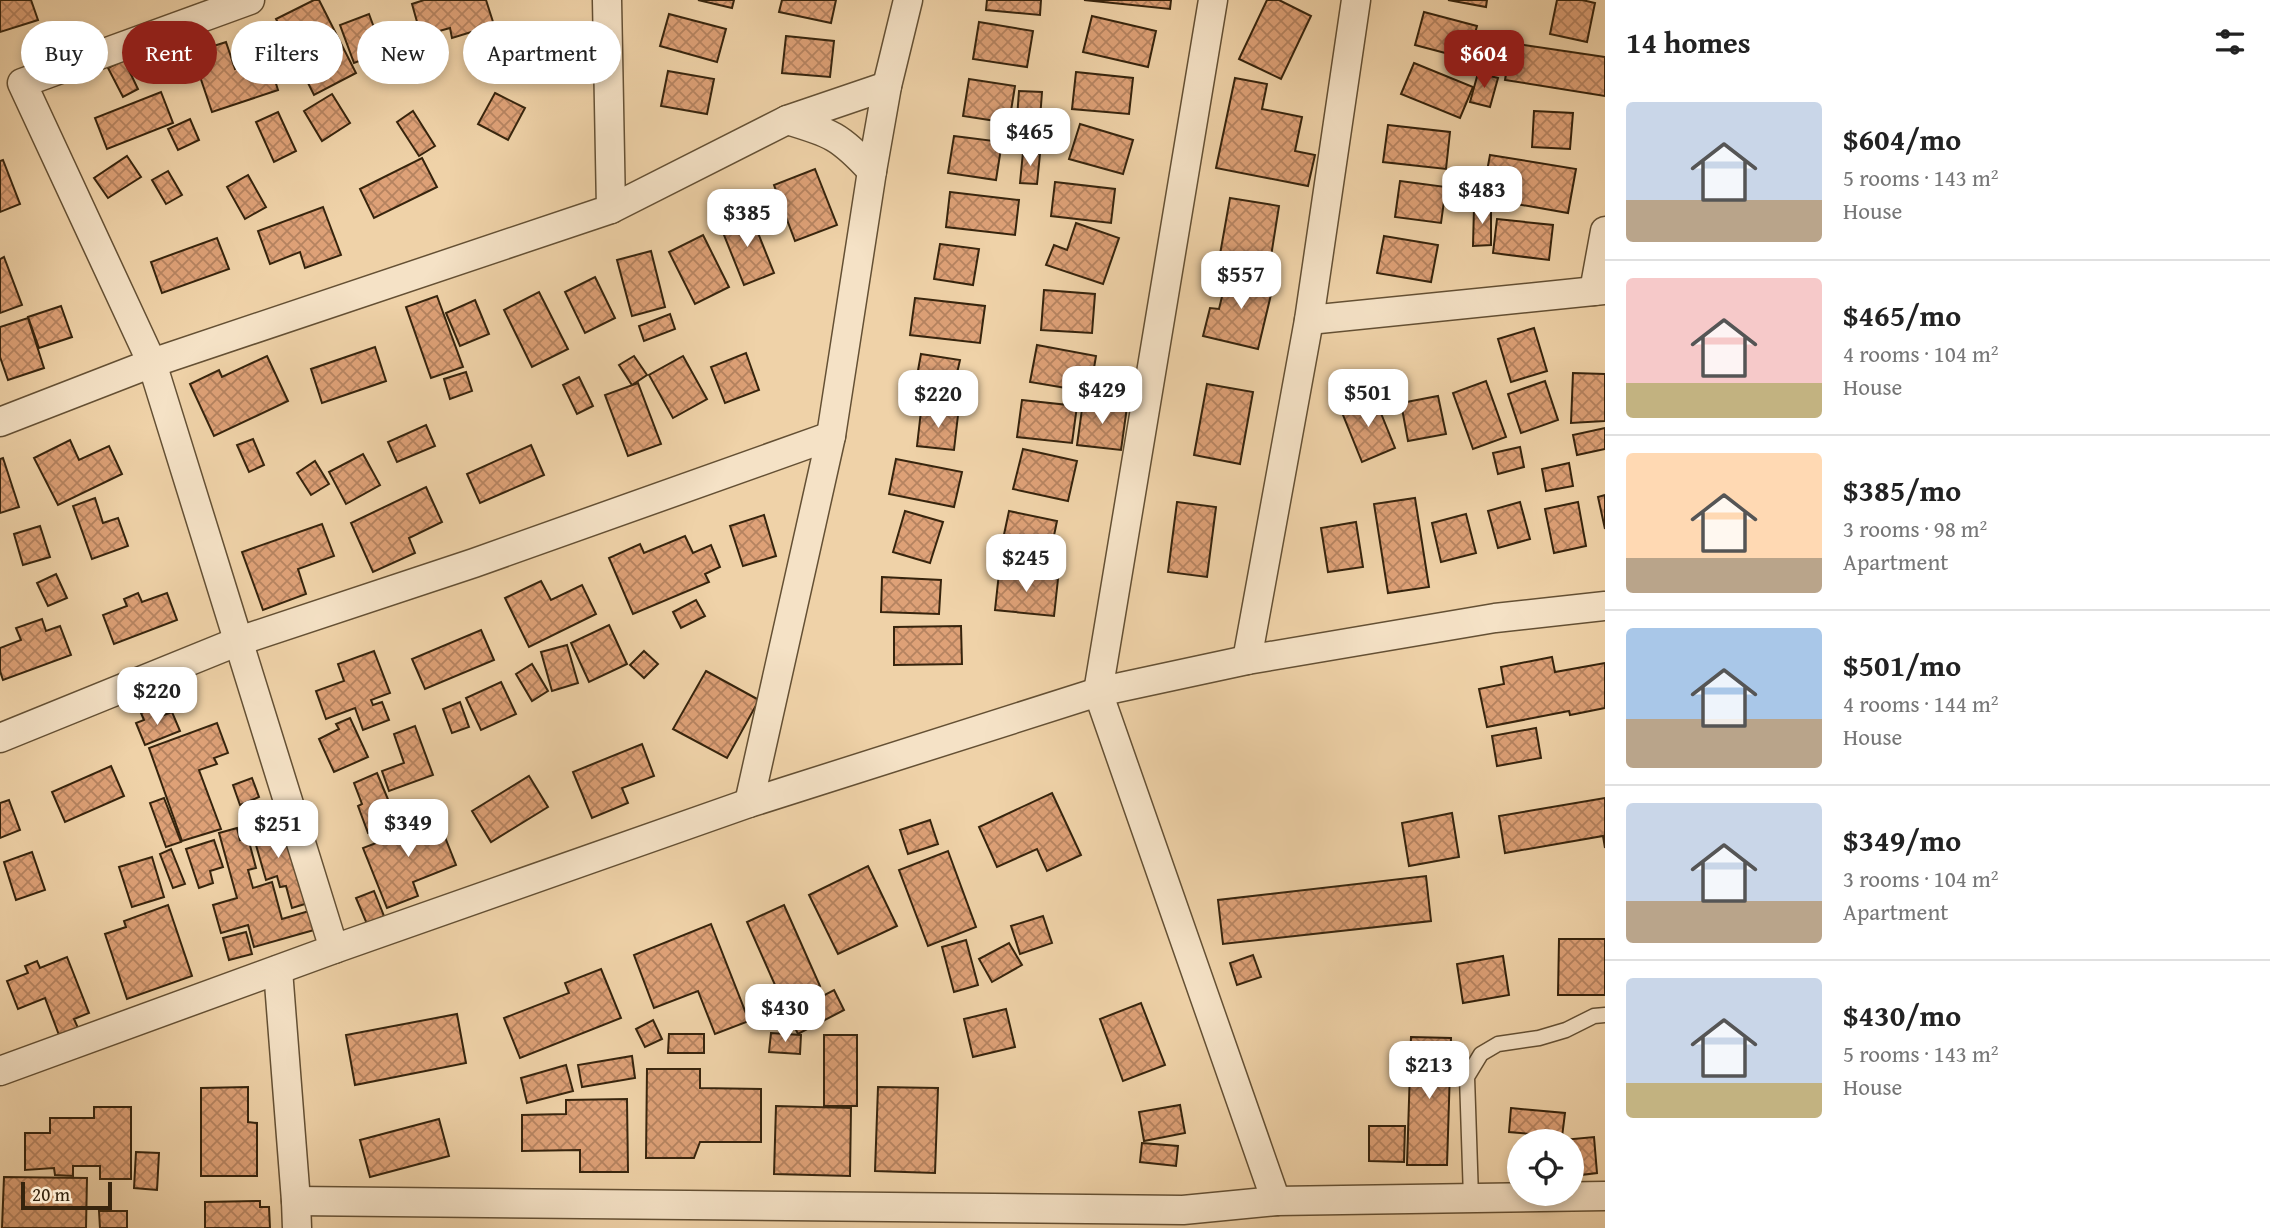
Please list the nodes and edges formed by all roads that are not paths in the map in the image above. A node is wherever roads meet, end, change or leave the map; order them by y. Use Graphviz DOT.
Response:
graph roads {
  1 [pos="250,0"];
  2 [pos="607,0"];
  3 [pos="908,0"];
  4 [pos="1213,0"];
  5 [pos="1356,0"];
  6 [pos="887,86"];
  7 [pos="11,87"];
  8 [pos="787,120"];
  9 [pos="872,171"];
  10 [pos="611,209"];
  11 [pos="1605,231"];
  12 [pos="1600,291"];
  13 [pos="1310,320"];
  14 [pos="152,363"];
  15 [pos="0,422"];
  16 [pos="831,436"];
  17 [pos="1605,606"];
  18 [pos="239,641"];
  19 [pos="1247,660"];
  20 [pos="1098,692"];
  21 [pos="0,738"];
  22 [pos="749,803"];
  23 [pos="334,950"];
  24 [pos="278,970"];
  25 [pos="1605,1015"];
  26 [pos="0,1071"];
  27 [pos="1605,1196"];
  28 [pos="1471,1198"];
  29 [pos="1276,1202"];
  30 [pos="297,1214"];
  31 [pos="1184,1219"];
  1 -- 7 [label="street"];
  2 -- 10 [label="street"];
  3 -- 6 [label="street"];
  4 -- 20 [label="street"];
  5 -- 13 [label="street"];
  6 -- 8 [label="street"];
  6 -- 9 [label="street"];
  7 -- 14 [label="street"];
  8 -- 9 [label="street"];
  8 -- 10 [label="street"];
  9 -- 16 [label="street"];
  10 -- 14 [label="street"];
  11 -- 12 [label="street"];
  12 -- 13 [label="street"];
  13 -- 19 [label="street"];
  14 -- 15 [label="street"];
  14 -- 18 [label="street"];
  16 -- 18 [label="street"];
  16 -- 22 [label="street"];
  17 -- 19 [label="street"];
  18 -- 21 [label="street"];
  18 -- 23 [label="street"];
  19 -- 20 [label="street"];
  20 -- 22 [label="street"];
  20 -- 29 [label="street"];
  22 -- 23 [label="street"];
  23 -- 24 [label="street"];
  24 -- 26 [label="street"];
  24 -- 30 [label="street"];
  25 -- 28 [label="lane"];
  27 -- 28 [label="street"];
  28 -- 29 [label="street"];
  29 -- 31 [label="street"];
  30 -- 31 [label="street"];
}
